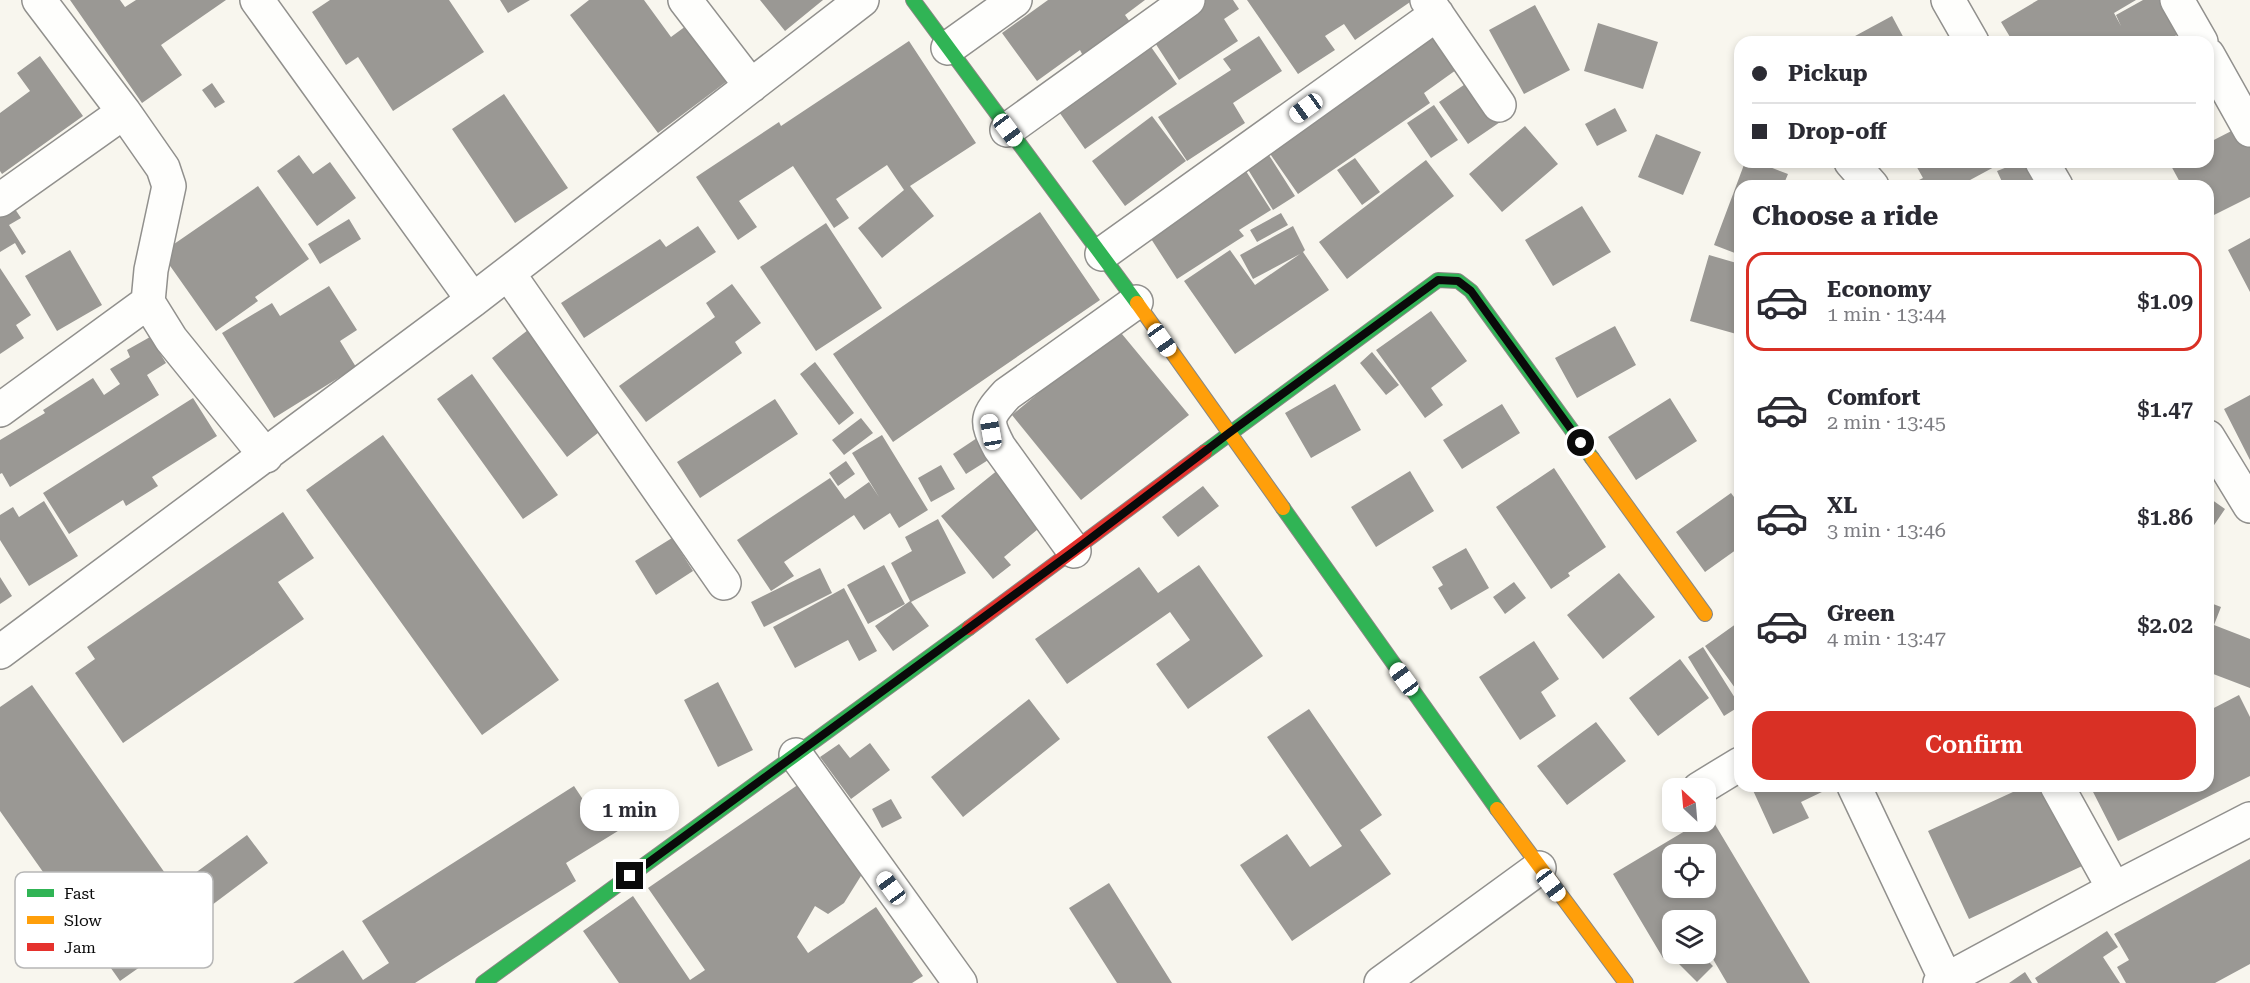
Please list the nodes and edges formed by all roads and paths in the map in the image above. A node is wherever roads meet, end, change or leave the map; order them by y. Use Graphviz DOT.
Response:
graph roads {
  1 [pos="39,0"];
  2 [pos="685,0"];
  3 [pos="862,0"];
  4 [pos="914,0"];
  5 [pos="1016,0"];
  6 [pos="1188,0"];
  7 [pos="1948,0"];
  8 [pos="2177,0"];
  9 [pos="263,2"];
  10 [pos="1432,7"];
  11 [pos="1969,36"];
  12 [pos="2198,36"];
  13 [pos="948,48"];
  14 [pos="2214,66"];
  15 [pos="752,86"];
  16 [pos="1499,105"];
  17 [pos="124,112"];
  18 [pos="1008,130"];
  19 [pos="2250,130"];
  20 [pos="1856,168"];
  21 [pos="1867,180"];
  22 [pos="0,200"];
  23 [pos="1102,254"];
  24 [pos="508,273"];
  25 [pos="473,300"];
  26 [pos="1136,302"];
  27 [pos="148,303"];
  28 [pos="0,410"];
  29 [pos="1229,433"];
  30 [pos="2214,447"];
  31 [pos="266,456"];
  32 [pos="2250,506"];
  33 [pos="1074,551"];
  34 [pos="724,583"];
  35 [pos="1705,614"];
  36 [pos="0,651"];
  37 [pos="795,755"];
  38 [pos="1734,768"];
  39 [pos="1716,779"];
  40 [pos="1857,792"];
  41 [pos="2059,792"];
  42 [pos="2250,819"];
  43 [pos="1539,868"];
  44 [pos="2114,889"];
  45 [pos="1943,981"];
  46 [pos="483,983"];
  47 [pos="960,983"];
  48 [pos="1381,983"];
  49 [pos="1626,983"];
  1 -- 17 [label="street"];
  2 -- 15 [label="street"];
  3 -- 15 [label="street"];
  4 -- 13 [label="street"];
  5 -- 13 [label="street"];
  6 -- 18 [label="street"];
  7 -- 11 [label="street"];
  8 -- 12 [label="street"];
  9 -- 25 [label="street"];
  10 -- 16 [label="street"];
  10 -- 23 [label="street"];
  13 -- 18 [label="street"];
  14 -- 19 [label="street"];
  15 -- 24 [label="street"];
  17 -- 22 [label="street"];
  17 -- 27 [label="street"];
  18 -- 23 [label="street"];
  20 -- 21 [label="street"];
  23 -- 26 [label="street"];
  24 -- 25 [label="street"];
  24 -- 34 [label="street"];
  25 -- 31 [label="street"];
  26 -- 29 [label="street"];
  26 -- 33 [label="street"];
  27 -- 28 [label="street"];
  27 -- 31 [label="street"];
  29 -- 33 [label="street"];
  29 -- 35 [label="street"];
  29 -- 43 [label="street"];
  30 -- 32 [label="street"];
  31 -- 36 [label="street"];
  33 -- 37 [label="street"];
  37 -- 46 [label="street"];
  37 -- 47 [label="street"];
  38 -- 39 [label="street"];
  40 -- 45 [label="street"];
  41 -- 44 [label="street"];
  42 -- 44 [label="street"];
  43 -- 48 [label="street"];
  43 -- 49 [label="street"];
  44 -- 45 [label="street"];
}
